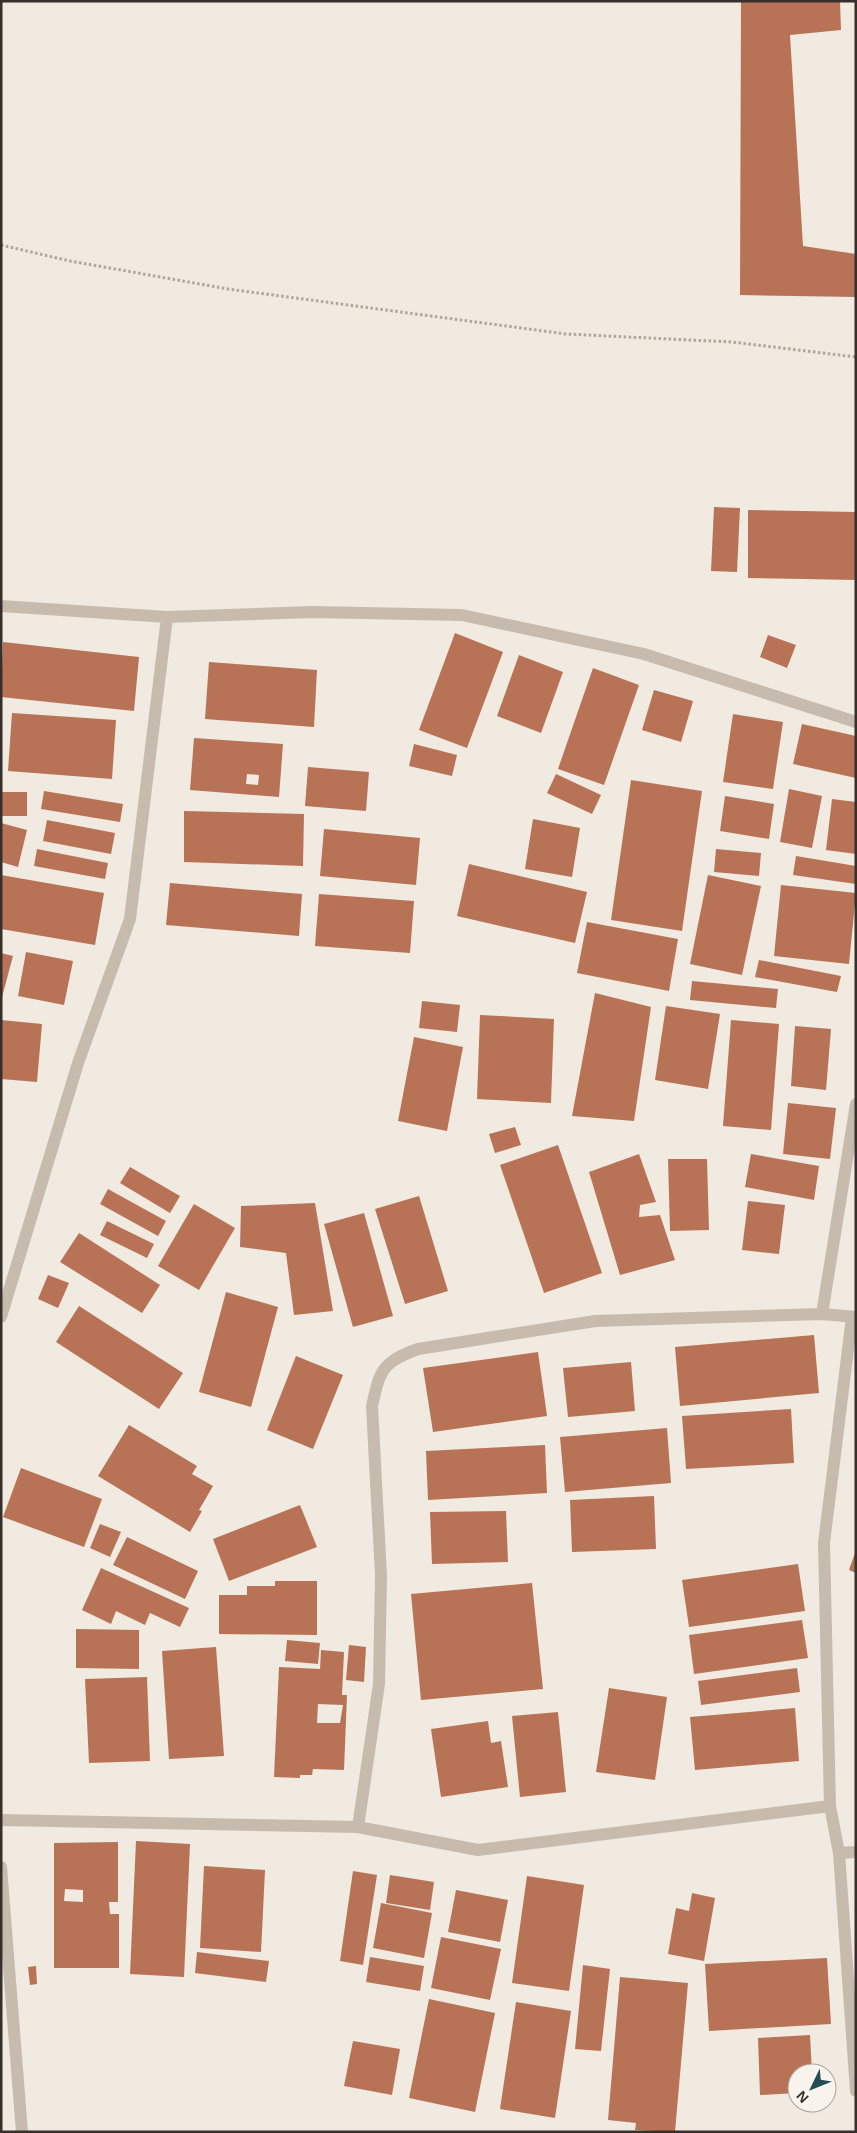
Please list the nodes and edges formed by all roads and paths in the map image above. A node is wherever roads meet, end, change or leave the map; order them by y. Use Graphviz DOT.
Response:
graph roads {
  1 [pos="1,245"];
  2 [pos="856,357"];
  3 [pos="1,606"];
  4 [pos="167,616"];
  5 [pos="856,722"];
  6 [pos="856,1104"];
  7 [pos="822,1314"];
  8 [pos="1,1316"];
  9 [pos="854,1317"];
  10 [pos="830,1806"];
  11 [pos="1,1820"];
  12 [pos="358,1826"];
  13 [pos="856,1852"];
  14 [pos="839,1853"];
  15 [pos="1,1867"];
  16 [pos="856,2091"];
  17 [pos="22,2132"];
  1 -- 2 [label="path"];
  3 -- 4 [label="street"];
  4 -- 5 [label="street"];
  4 -- 8 [label="street"];
  6 -- 7 [label="street"];
  7 -- 9 [label="street"];
  7 -- 12 [label="street"];
  9 -- 10 [label="street"];
  10 -- 12 [label="street"];
  10 -- 14 [label="street"];
  11 -- 12 [label="street"];
  13 -- 14 [label="street"];
  14 -- 16 [label="street"];
  15 -- 17 [label="street"];
}
